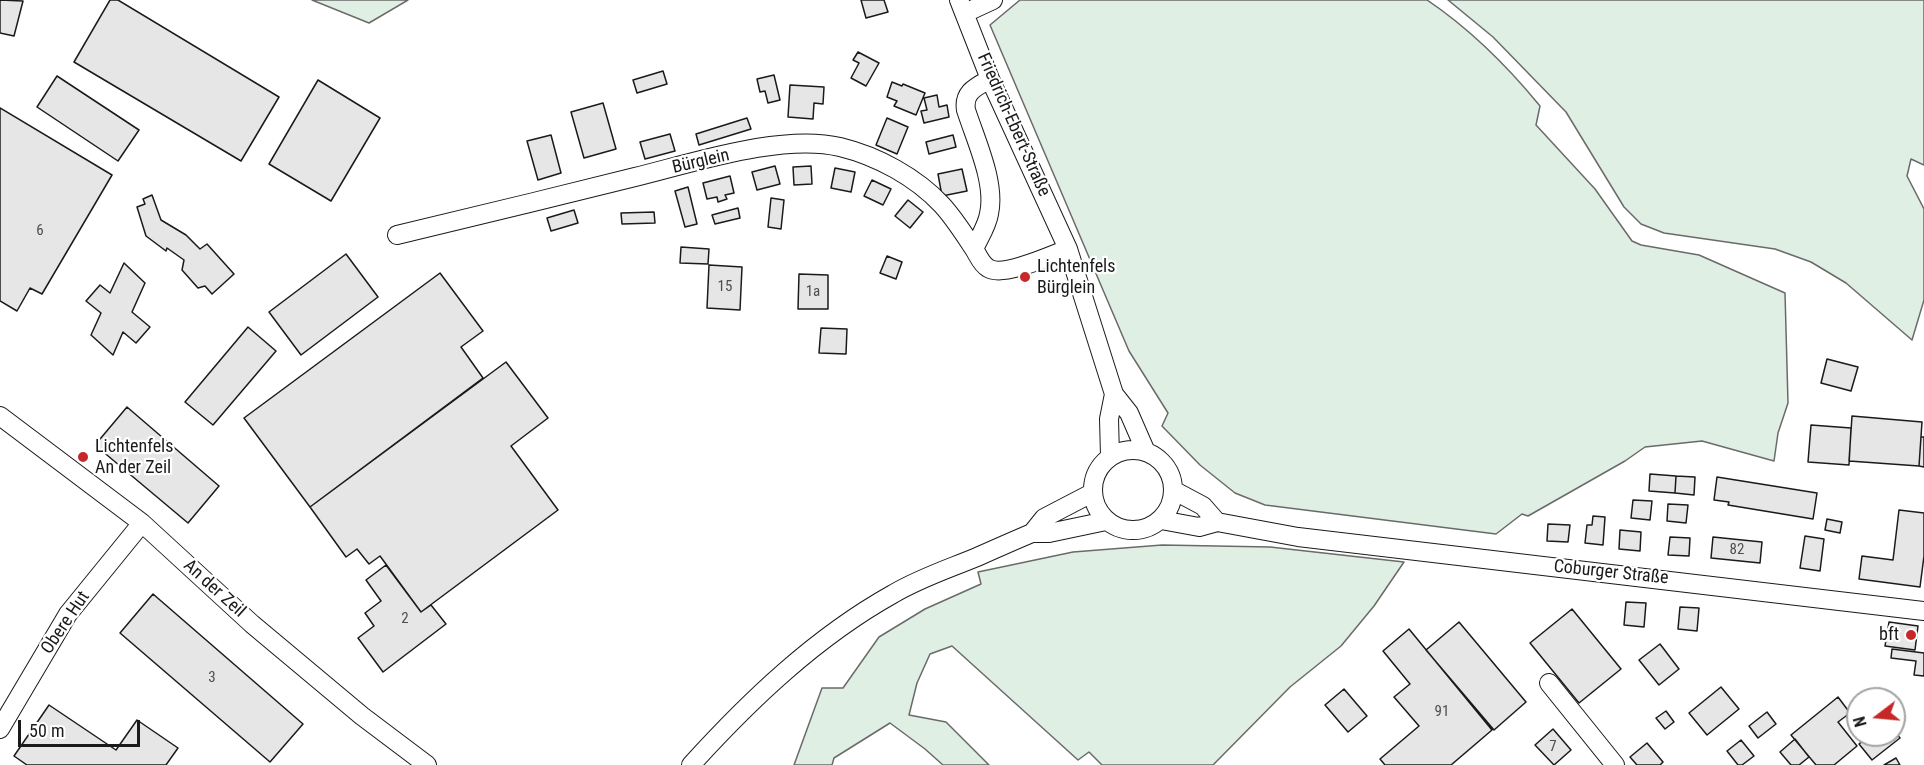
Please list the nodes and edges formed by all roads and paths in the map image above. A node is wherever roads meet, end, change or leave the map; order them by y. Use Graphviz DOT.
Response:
graph roads {
  1 [pos="993,0"];
  2 [pos="962,6"];
  3 [pos="990,79"];
  4 [pos="397,235"];
  5 [pos="974,249"];
  6 [pos="1068,249"];
  7 [pos="1114,394"];
  8 [pos="0,416"];
  9 [pos="1146,452"];
  10 [pos="1110,456"];
  11 [pos="1173,490"];
  12 [pos="1092,493"];
  13 [pos="1106,521"];
  14 [pos="1158,522"];
  15 [pos="1217,522"];
  16 [pos="142,523"];
  17 [pos="1032,533"];
  18 [pos="1924,610"];
  19 [pos="1549,683"];
  20 [pos="0,729"];
  21 [pos="427,765"];
  22 [pos="691,765"];
  23 [pos="1615,765"];
  1 -- 2 [label="street"];
  2 -- 3 [label="street, Friedrich-Ebert-Straße"];
  3 -- 5 [label="street"];
  3 -- 6 [label="street, Friedrich-Ebert-Straße"];
  4 -- 5 [label="street, Bürglein"];
  5 -- 6 [label="street, Bürglein"];
  6 -- 7 [label="street, Friedrich-Ebert-Straße"];
  7 -- 9 [label="street"];
  7 -- 10 [label="street"];
  8 -- 16 [label="street, An der Zeil"];
  9 -- 10 [label="street"];
  9 -- 11 [label="street"];
  10 -- 12 [label="street"];
  11 -- 14 [label="street"];
  11 -- 15 [label="street"];
  12 -- 13 [label="street"];
  12 -- 17 [label="street"];
  13 -- 14 [label="street"];
  13 -- 17 [label="street"];
  14 -- 15 [label="street, Coburger Straße"];
  15 -- 18 [label="street, Coburger Straße"];
  16 -- 20 [label="street, Obere Hut"];
  16 -- 21 [label="street, An der Zeil"];
  17 -- 22 [label="street"];
  19 -- 23 [label="street"];
}
